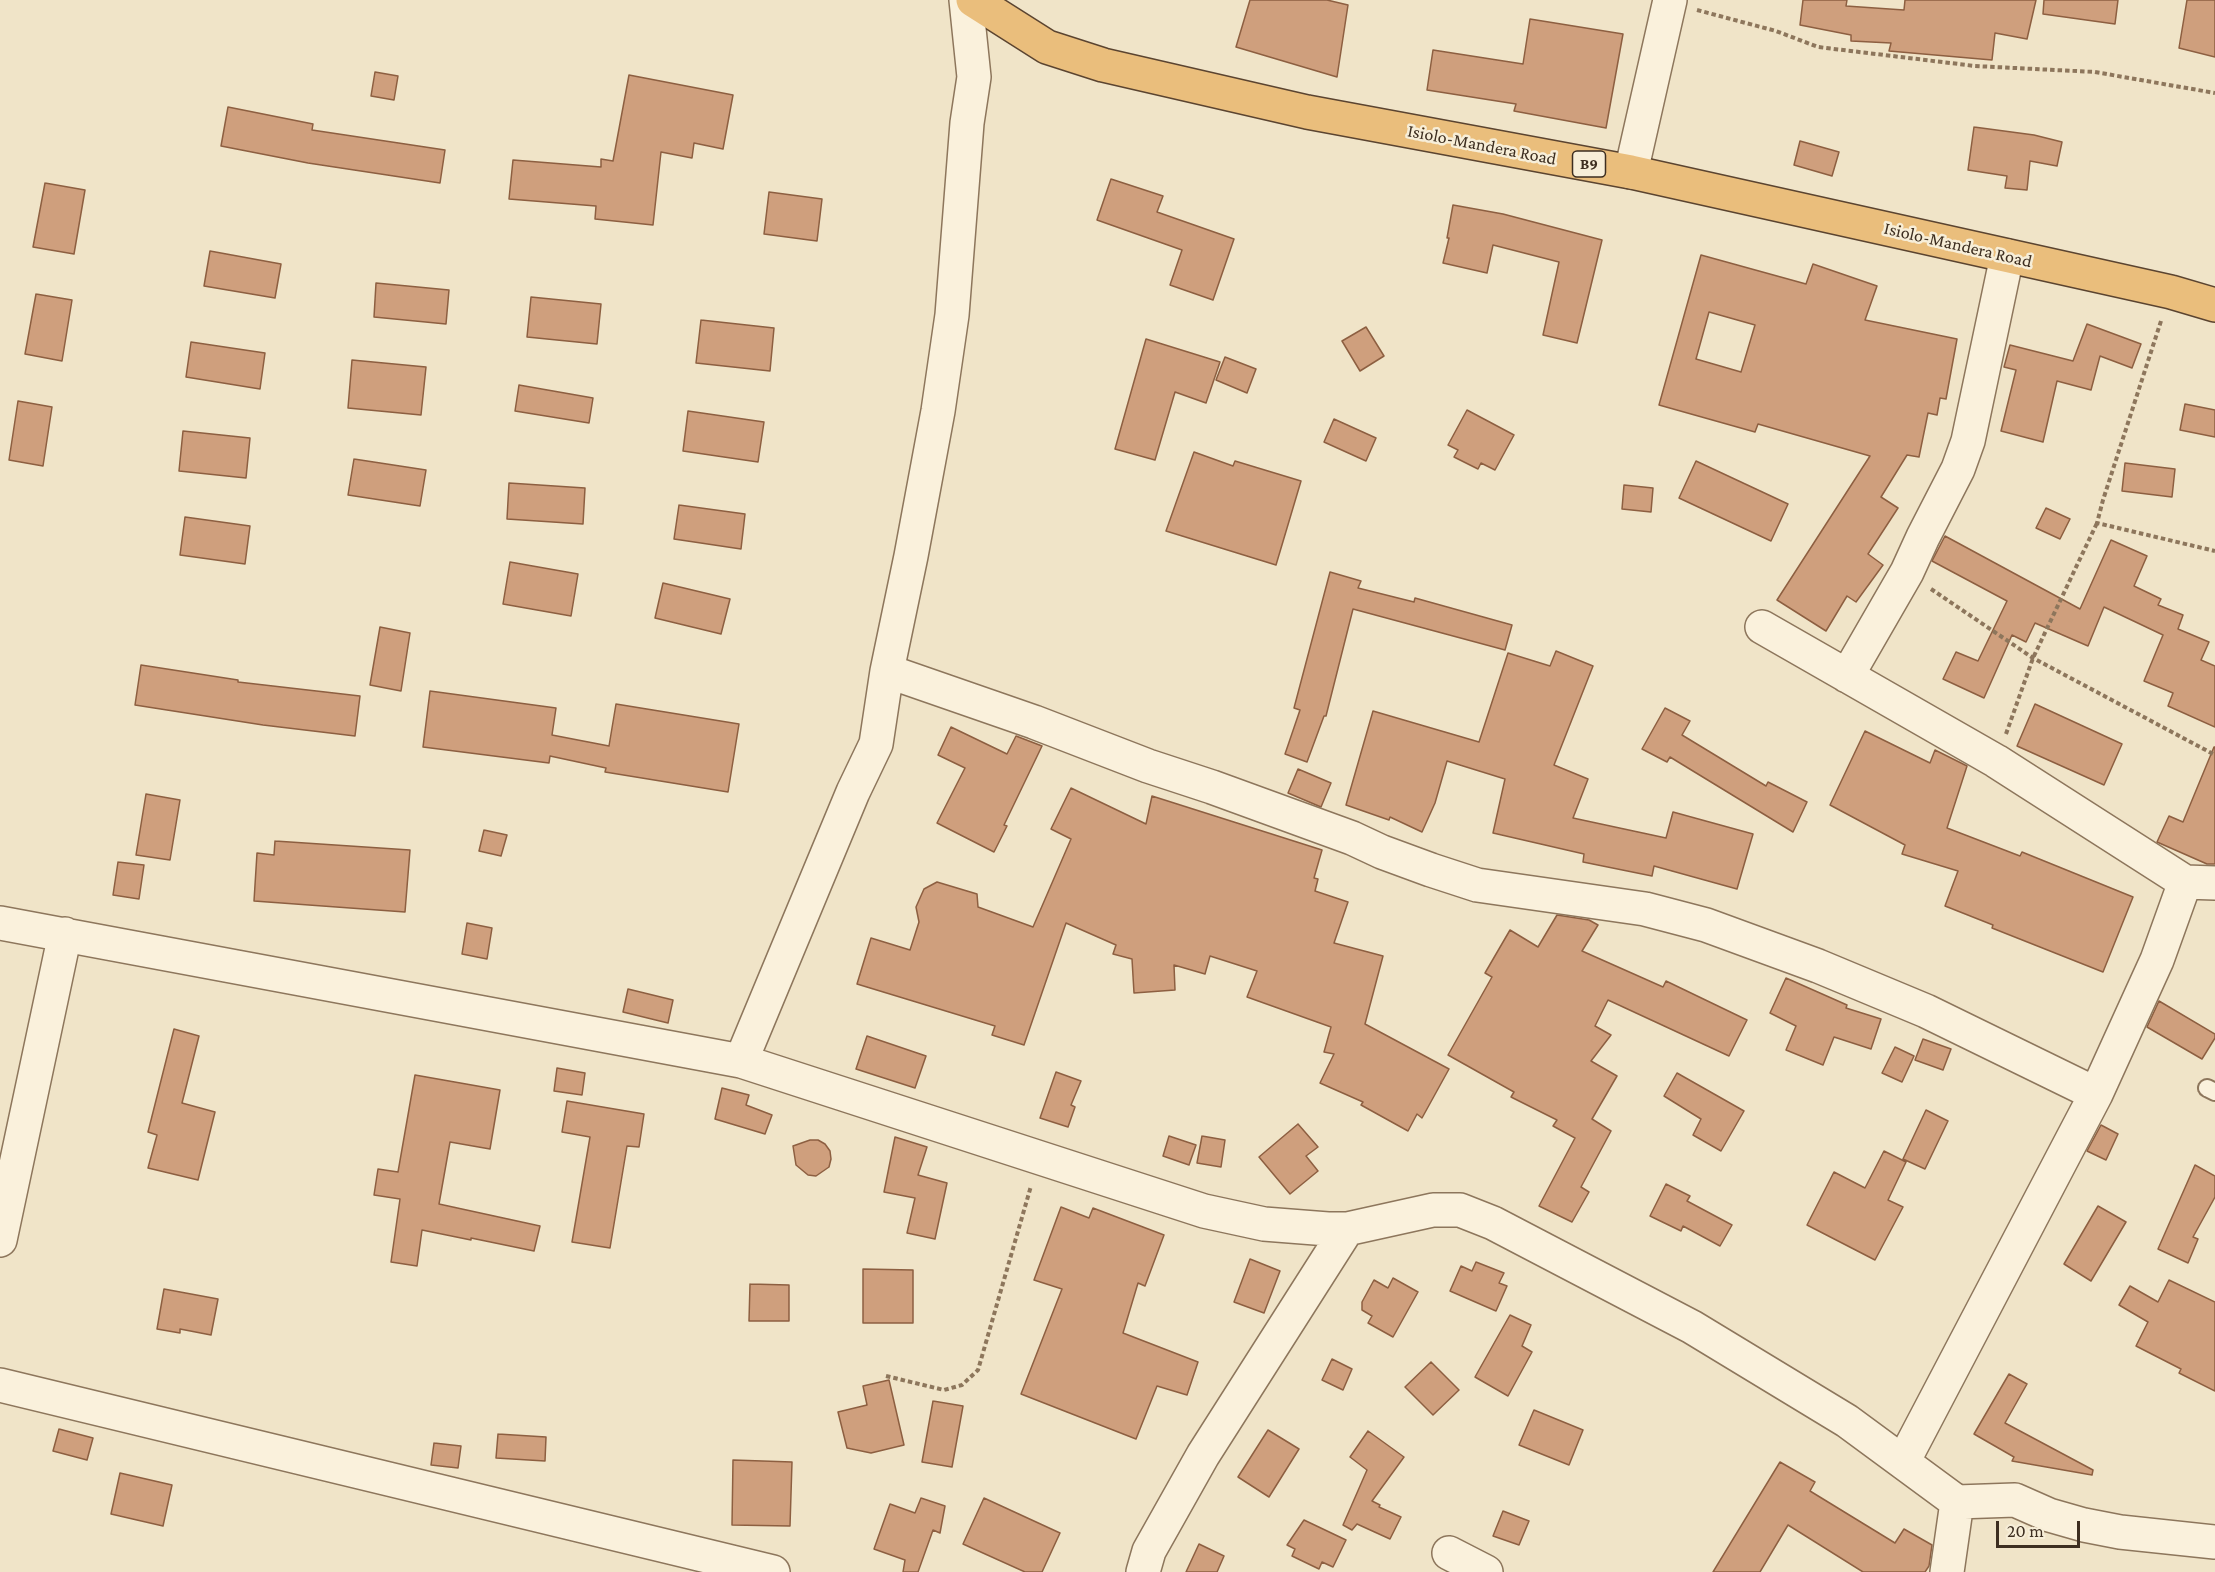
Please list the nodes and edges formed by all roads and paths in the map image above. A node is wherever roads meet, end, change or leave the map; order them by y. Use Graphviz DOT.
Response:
graph roads {
  1 [pos="966,0"];
  2 [pos="973,0"];
  3 [pos="1670,1"];
  4 [pos="2215,93"];
  5 [pos="1631,172"];
  6 [pos="2007,256"];
  7 [pos="2171,292"];
  8 [pos="2215,305"];
  9 [pos="2097,523"];
  10 [pos="2215,551"];
  11 [pos="1907,572"];
  12 [pos="1762,627"];
  13 [pos="2032,658"];
  14 [pos="886,671"];
  15 [pos="1847,676"];
  16 [pos="2215,755"];
  17 [pos="1996,762"];
  18 [pos="2200,883"];
  19 [pos="0,923"];
  20 [pos="65,934"];
  21 [pos="741,1061"];
  22 [pos="2096,1094"];
  23 [pos="1039,1159"];
  24 [pos="1347,1229"];
  25 [pos="0,1240"];
  26 [pos="886,1376"];
  27 [pos="0,1385"];
  28 [pos="1903,1462"];
  29 [pos="1957,1502"];
  30 [pos="2215,1542"];
  31 [pos="1449,1553"];
  32 [pos="773,1572"];
  33 [pos="1143,1572"];
  34 [pos="1486,1572"];
  35 [pos="1947,1572"];
  1 -- 14 [label="street"];
  2 -- 5 [label="highway, Isiolo-Mandera Road / B9"];
  3 -- 4 [label="path"];
  3 -- 5 [label="street"];
  5 -- 6 [label="highway, Isiolo-Mandera Road / B9"];
  6 -- 7 [label="highway, Isiolo-Mandera Road / B9"];
  6 -- 11 [label="street"];
  7 -- 8 [label="highway, Isiolo-Mandera Road / B9"];
  7 -- 9 [label="path"];
  9 -- 10 [label="path"];
  9 -- 13 [label="path"];
  11 -- 13 [label="path"];
  11 -- 15 [label="street"];
  12 -- 15 [label="street"];
  13 -- 16 [label="path"];
  13 -- 17 [label="path"];
  14 -- 21 [label="street"];
  14 -- 22 [label="street"];
  15 -- 17 [label="street"];
  17 -- 18 [label="street"];
  18 -- 22 [label="street"];
  19 -- 20 [label="street"];
  20 -- 21 [label="street"];
  20 -- 25 [label="street"];
  21 -- 23 [label="street"];
  22 -- 28 [label="street"];
  23 -- 24 [label="street"];
  23 -- 26 [label="path"];
  24 -- 28 [label="street"];
  24 -- 33 [label="street"];
  27 -- 32 [label="street"];
  28 -- 29 [label="street"];
  29 -- 30 [label="street"];
  29 -- 35 [label="street"];
  31 -- 34 [label="street"];
}
